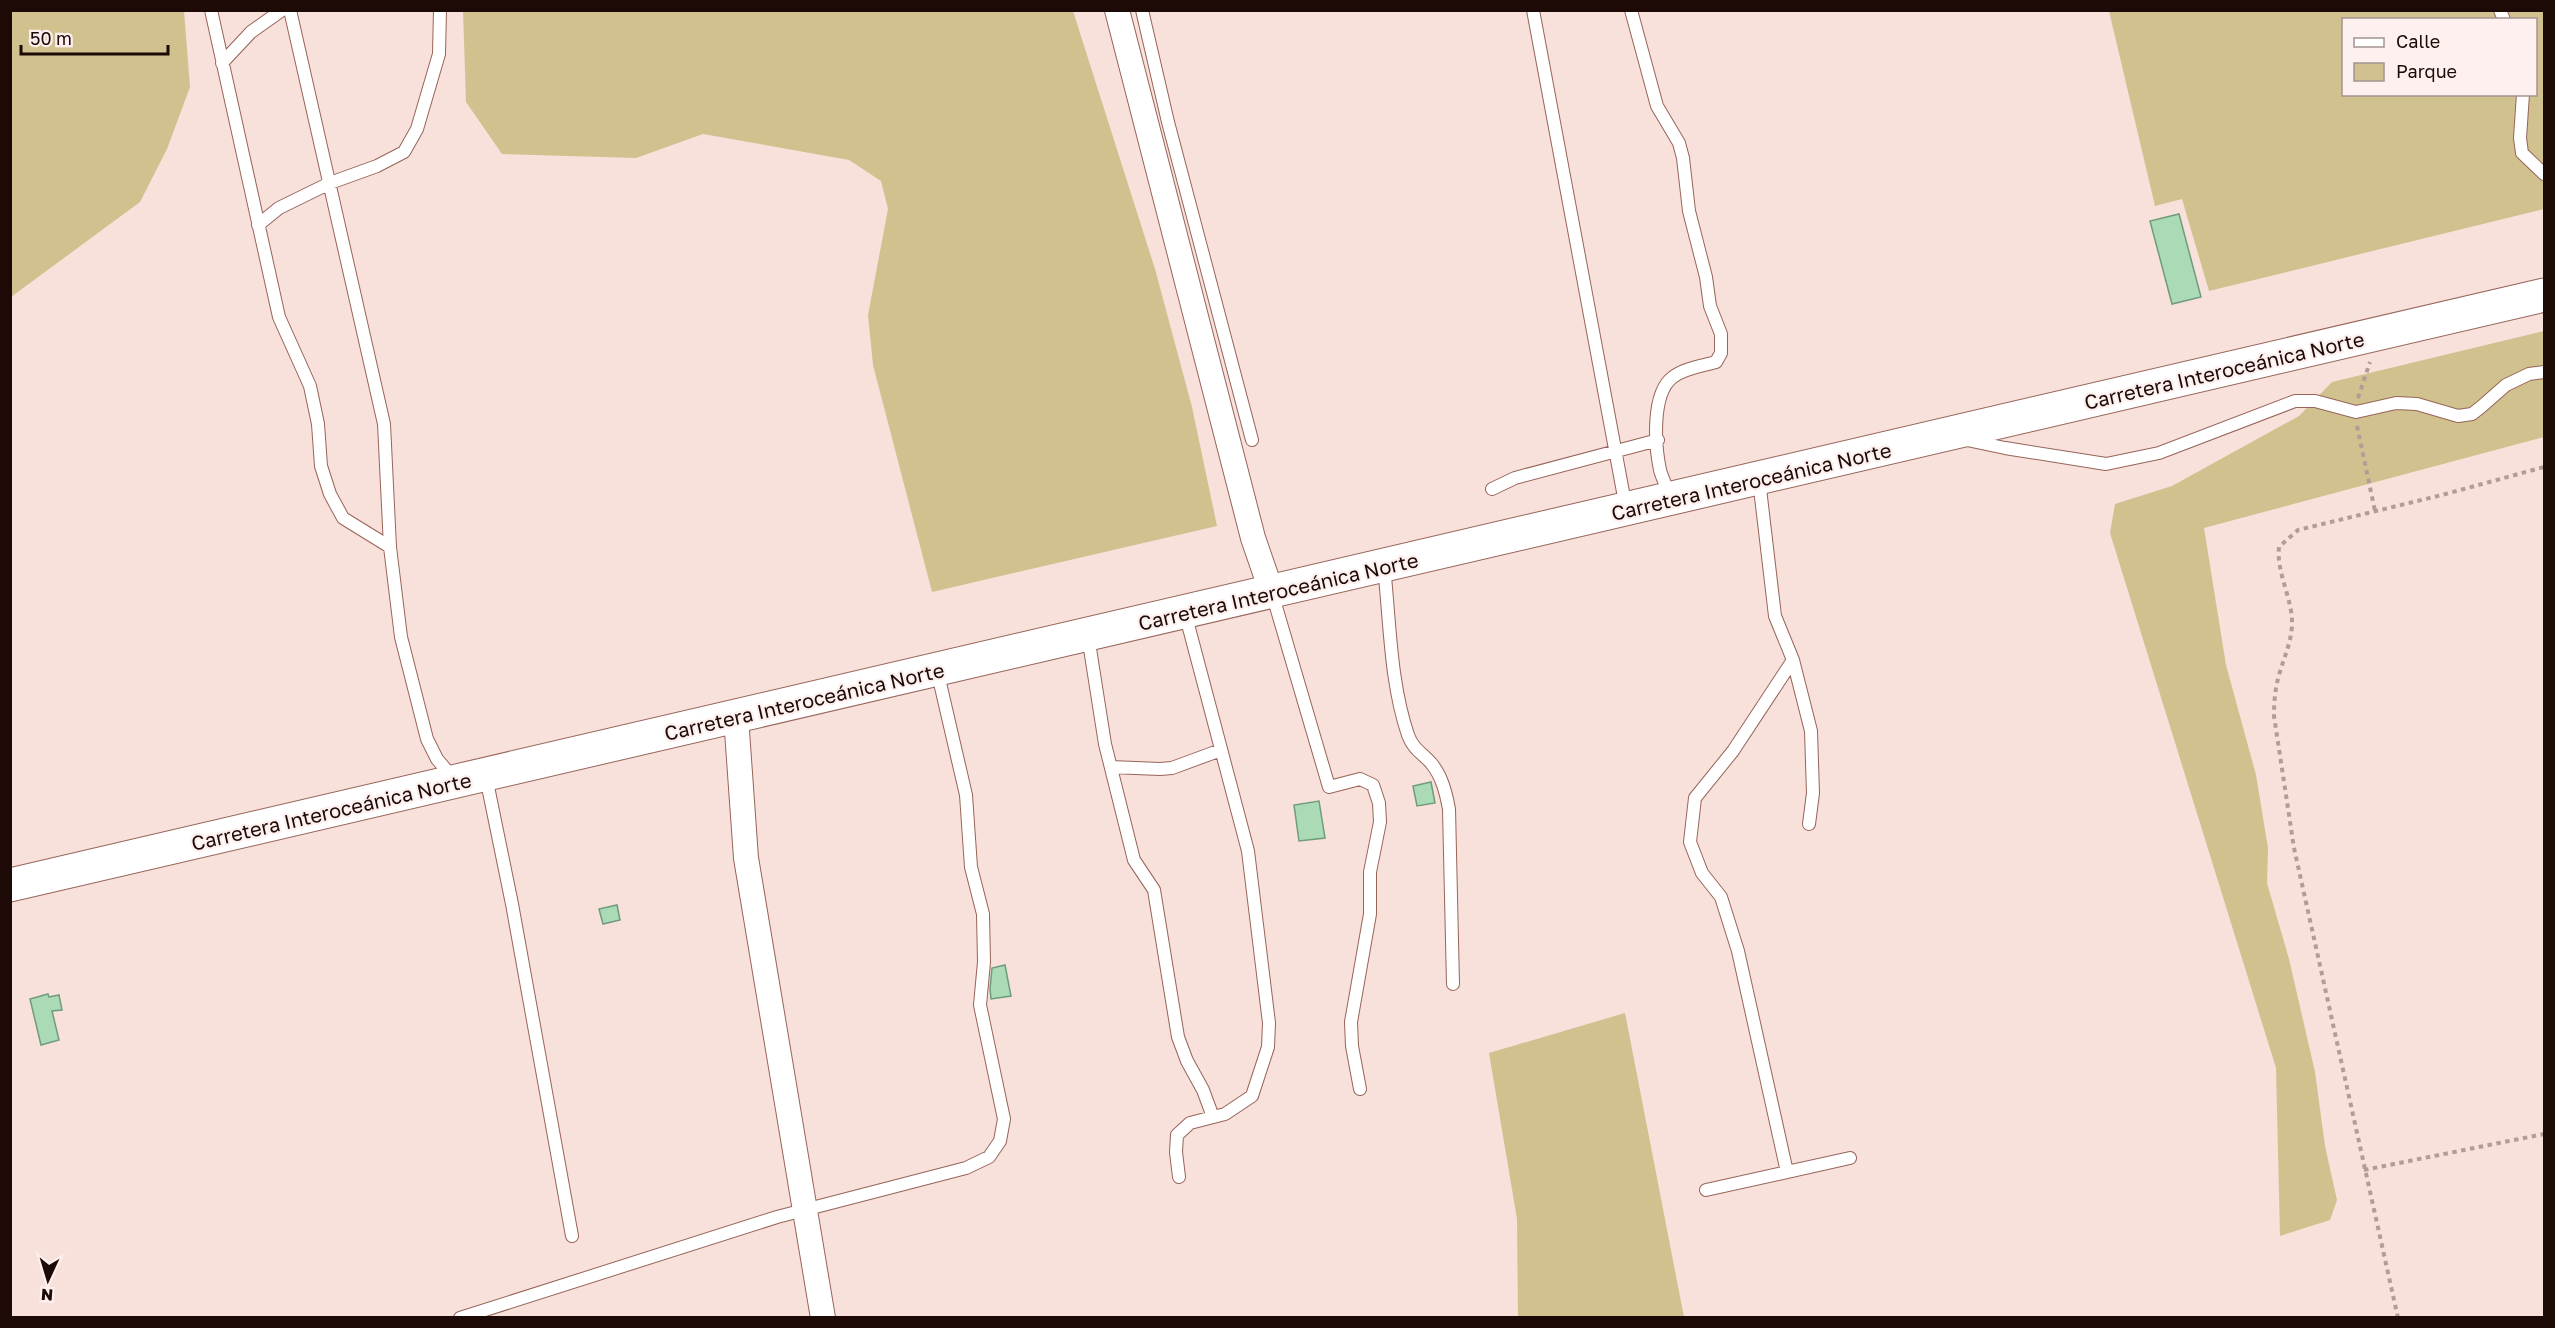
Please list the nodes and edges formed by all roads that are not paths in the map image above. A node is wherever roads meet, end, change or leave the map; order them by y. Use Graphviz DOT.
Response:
graph roads {
  1 [pos="211,10"];
  2 [pos="282,10"];
  3 [pos="290,10"];
  4 [pos="440,10"];
  5 [pos="1117,10"];
  6 [pos="1142,10"];
  7 [pos="1533,10"];
  8 [pos="1631,10"];
  9 [pos="222,63"];
  10 [pos="2523,96"];
  11 [pos="2544,174"];
  12 [pos="330,183"];
  13 [pos="258,225"];
  14 [pos="2544,295"];
  15 [pos="2544,372"];
  16 [pos="1946,435"];
  17 [pos="1252,440"];
  18 [pos="1658,440"];
  19 [pos="1615,452"];
  20 [pos="1759,479"];
  21 [pos="1492,489"];
  22 [pos="1671,500"];
  23 [pos="1626,510"];
  24 [pos="390,547"];
  25 [pos="1383,567"];
  26 [pos="1272,593"];
  27 [pos="1185,613"];
  28 [pos="1088,636"];
  29 [pos="1793,660"];
  30 [pos="937,670"];
  31 [pos="736,717"];
  32 [pos="1221,750"];
  33 [pos="1111,767"];
  34 [pos="471,778"];
  35 [pos="1809,824"];
  36 [pos="10,885"];
  37 [pos="1453,984"];
  38 [pos="1360,1089"];
  39 [pos="1214,1117"];
  40 [pos="1850,1158"];
  41 [pos="1787,1172"];
  42 [pos="1179,1177"];
  43 [pos="1706,1190"];
  44 [pos="806,1211"];
  45 [pos="572,1236"];
  46 [pos="460,1317"];
  47 [pos="823,1317"];
  1 -- 9 [label="lane"];
  2 -- 9 [label="lane"];
  3 -- 12 [label="lane"];
  4 -- 12 [label="lane"];
  5 -- 26 [label="street"];
  6 -- 17 [label="lane"];
  7 -- 19 [label="lane"];
  8 -- 18 [label="lane"];
  9 -- 13 [label="lane"];
  10 -- 11 [label="lane"];
  12 -- 13 [label="lane"];
  12 -- 24 [label="lane"];
  13 -- 24 [label="lane"];
  14 -- 16 [label="highway, Carretera Interoceánica Norte"];
  15 -- 16 [label="lane"];
  16 -- 20 [label="highway, Carretera Interoceánica Norte"];
  18 -- 19 [label="lane"];
  18 -- 22 [label="lane"];
  19 -- 21 [label="lane"];
  19 -- 23 [label="lane"];
  20 -- 22 [label="highway, Carretera Interoceánica Norte"];
  20 -- 29 [label="lane"];
  22 -- 23 [label="highway, Carretera Interoceánica Norte"];
  23 -- 25 [label="highway, Carretera Interoceánica Norte"];
  24 -- 34 [label="lane"];
  25 -- 26 [label="highway, Carretera Interoceánica Norte"];
  25 -- 37 [label="lane"];
  26 -- 27 [label="highway, Carretera Interoceánica Norte"];
  26 -- 38 [label="lane"];
  27 -- 28 [label="highway, Carretera Interoceánica Norte"];
  27 -- 32 [label="lane"];
  28 -- 30 [label="highway, Carretera Interoceánica Norte"];
  28 -- 33 [label="lane"];
  29 -- 35 [label="lane"];
  29 -- 41 [label="lane"];
  30 -- 31 [label="highway, Carretera Interoceánica Norte"];
  30 -- 44 [label="lane"];
  31 -- 34 [label="highway, Carretera Interoceánica Norte"];
  31 -- 44 [label="street"];
  32 -- 33 [label="lane"];
  32 -- 39 [label="lane"];
  33 -- 39 [label="lane"];
  34 -- 36 [label="highway, Carretera Interoceánica Norte"];
  34 -- 45 [label="lane"];
  39 -- 42 [label="lane"];
  40 -- 41 [label="lane"];
  41 -- 43 [label="lane"];
  44 -- 46 [label="lane"];
  44 -- 47 [label="street"];
}
